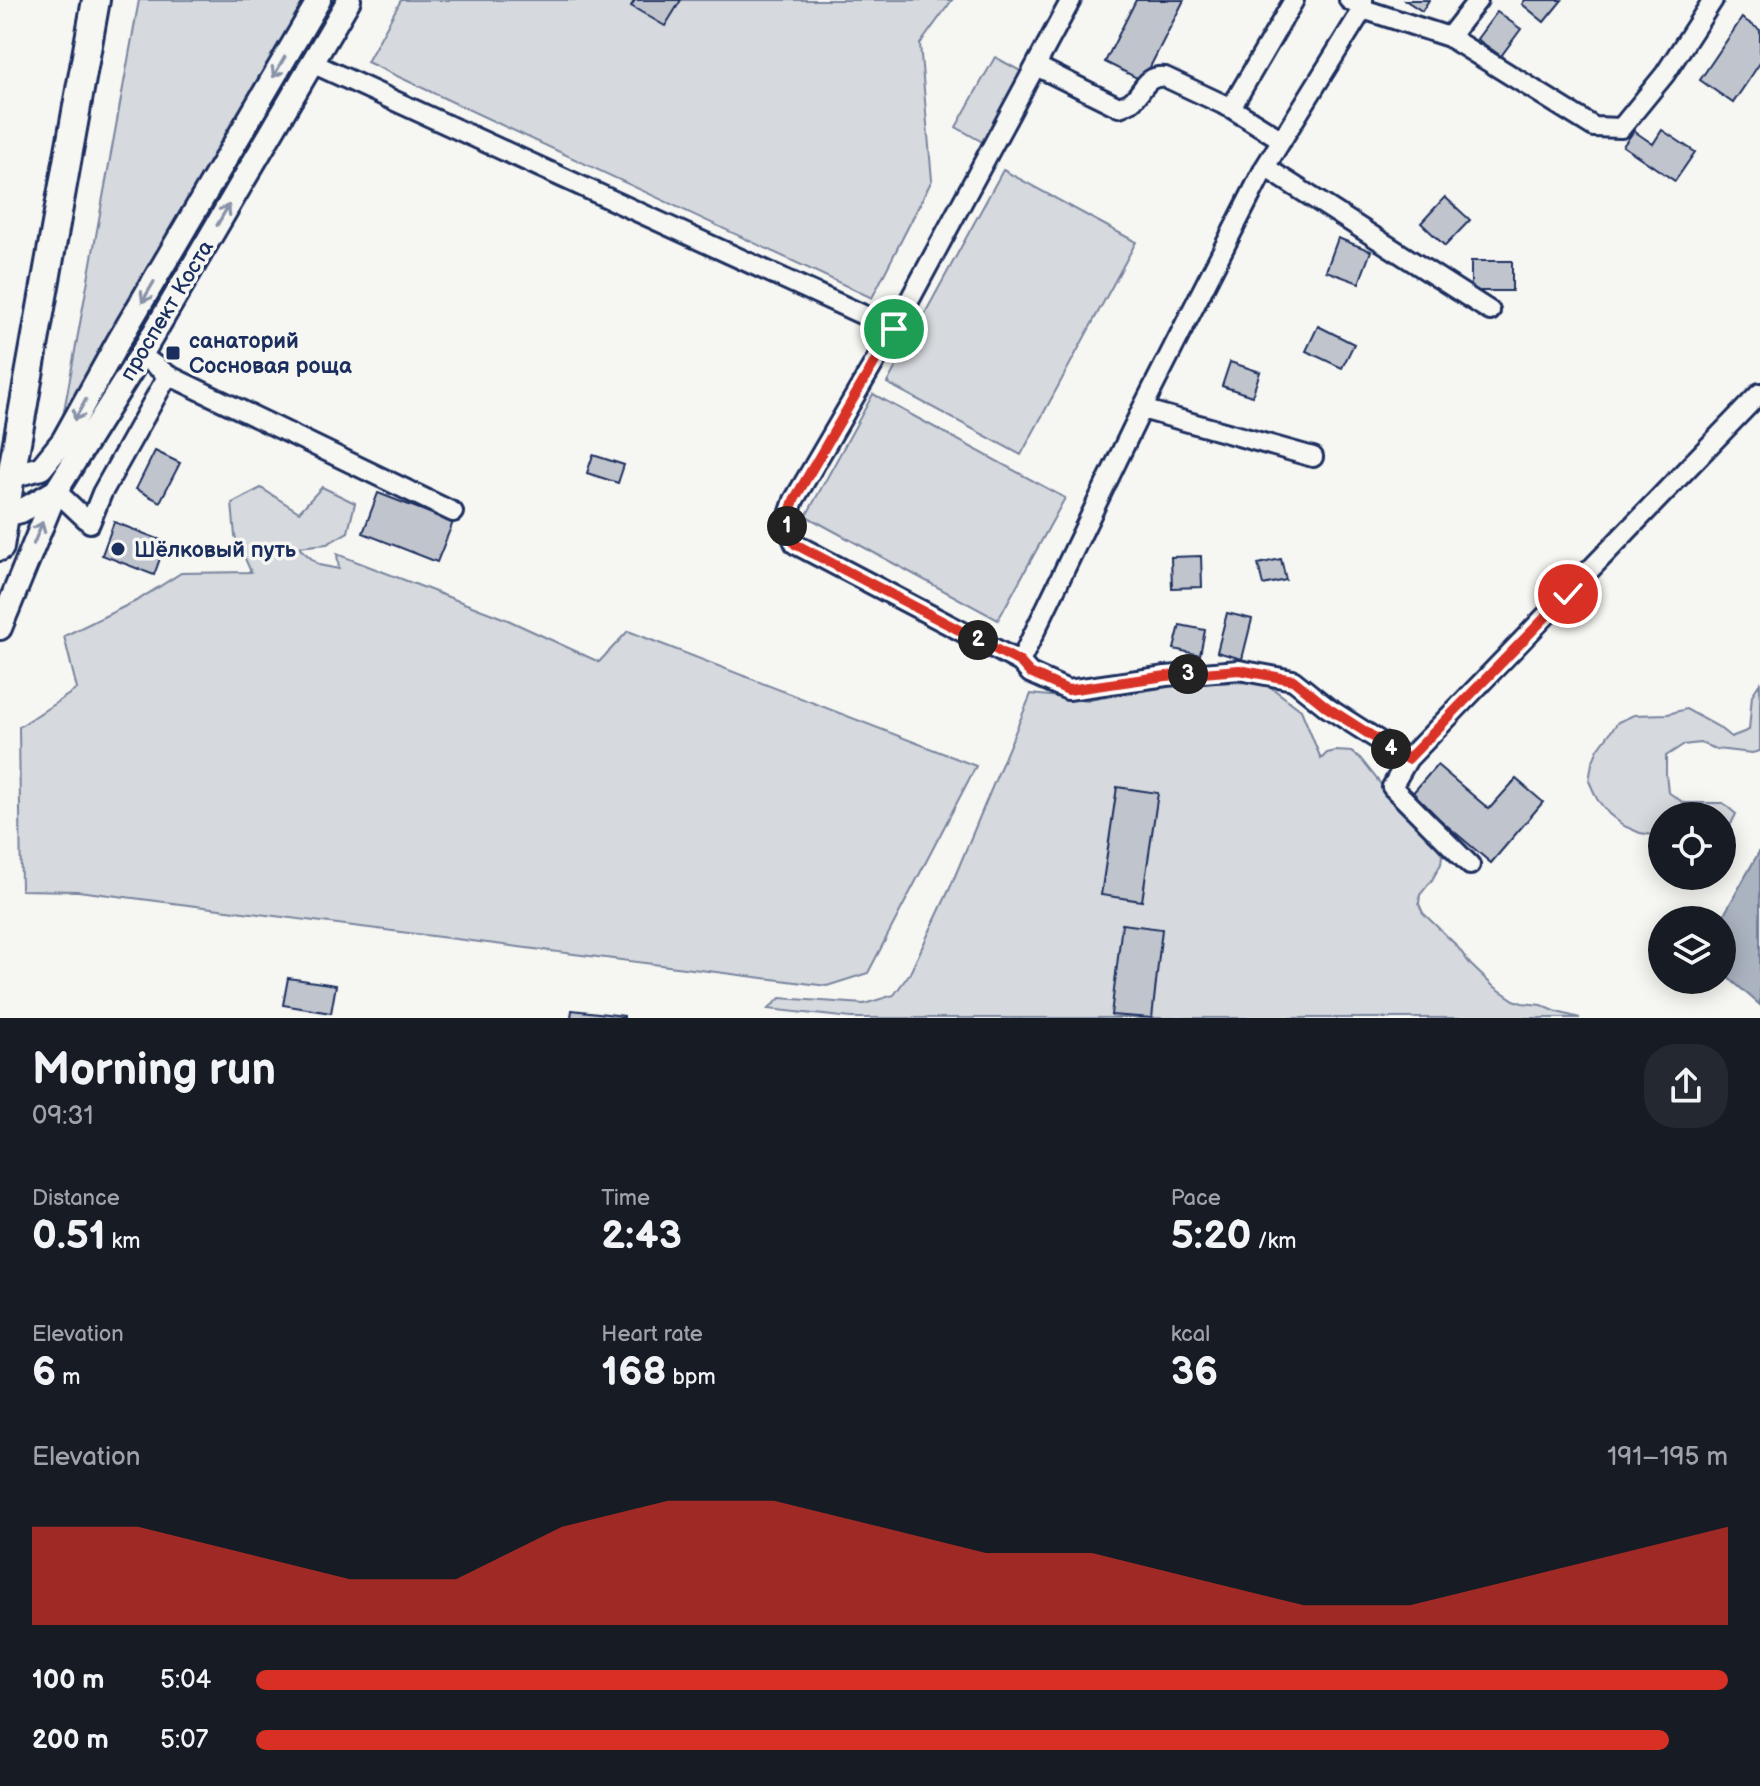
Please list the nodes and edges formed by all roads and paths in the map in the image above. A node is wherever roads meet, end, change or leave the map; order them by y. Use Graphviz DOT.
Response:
graph roads {
  1 [pos="96,0"];
  2 [pos="319,0"];
  3 [pos="349,0"];
  4 [pos="1071,0"];
  5 [pos="1294,0"];
  6 [pos="1478,0"];
  7 [pos="1713,0"];
  8 [pos="1358,3"];
  9 [pos="1449,37"];
  10 [pos="312,63"];
  11 [pos="1036,66"];
  12 [pos="1231,108"];
  13 [pos="1282,140"];
  14 [pos="1265,167"];
  15 [pos="1490,311"];
  16 [pos="894,329"];
  17 [pos="118,342"];
  18 [pos="141,355"];
  19 [pos="168,375"];
  20 [pos="1760,393"];
  21 [pos="1142,409"];
  22 [pos="1313,457"];
  23 [pos="11,476"];
  24 [pos="56,491"];
  25 [pos="453,512"];
  26 [pos="2,513"];
  27 [pos="0,547"];
  28 [pos="0,628"];
  29 [pos="1020,662"];
  30 [pos="1408,759"];
  31 [pos="1470,865"];
  1 -- 23 [label="highway"];
  2 -- 17 [label="main road, проспект Коста, one-way"];
  3 -- 10 [label="main road, проспект Коста"];
  4 -- 11 [label="street"];
  5 -- 12 [label="street"];
  6 -- 9 [label="street"];
  7 -- 9 [label="street"];
  8 -- 9 [label="street"];
  8 -- 13 [label="street"];
  10 -- 16 [label="street"];
  18 -- 10 [label="main road, проспект Коста, one-way"];
  11 -- 12 [label="street"];
  11 -- 16 [label="street"];
  12 -- 13 [label="street"];
  13 -- 14 [label="street"];
  14 -- 15 [label="street"];
  14 -- 21 [label="street"];
  16 -- 29 [label="street"];
  17 -- 18 [label="main road"];
  17 -- 23 [label="main road, проспект Коста, one-way"];
  18 -- 19 [label="street"];
  18 -- 24 [label="main road, проспект Коста"];
  19 -- 24 [label="street"];
  19 -- 25 [label="street"];
  20 -- 30 [label="street"];
  21 -- 22 [label="street"];
  21 -- 29 [label="street"];
  23 -- 26 [label="highway"];
  24 -- 26 [label="main road"];
  28 -- 24 [label="main road, проспект Коста, one-way"];
  26 -- 27 [label="highway"];
  29 -- 30 [label="street"];
  30 -- 31 [label="street"];
}
